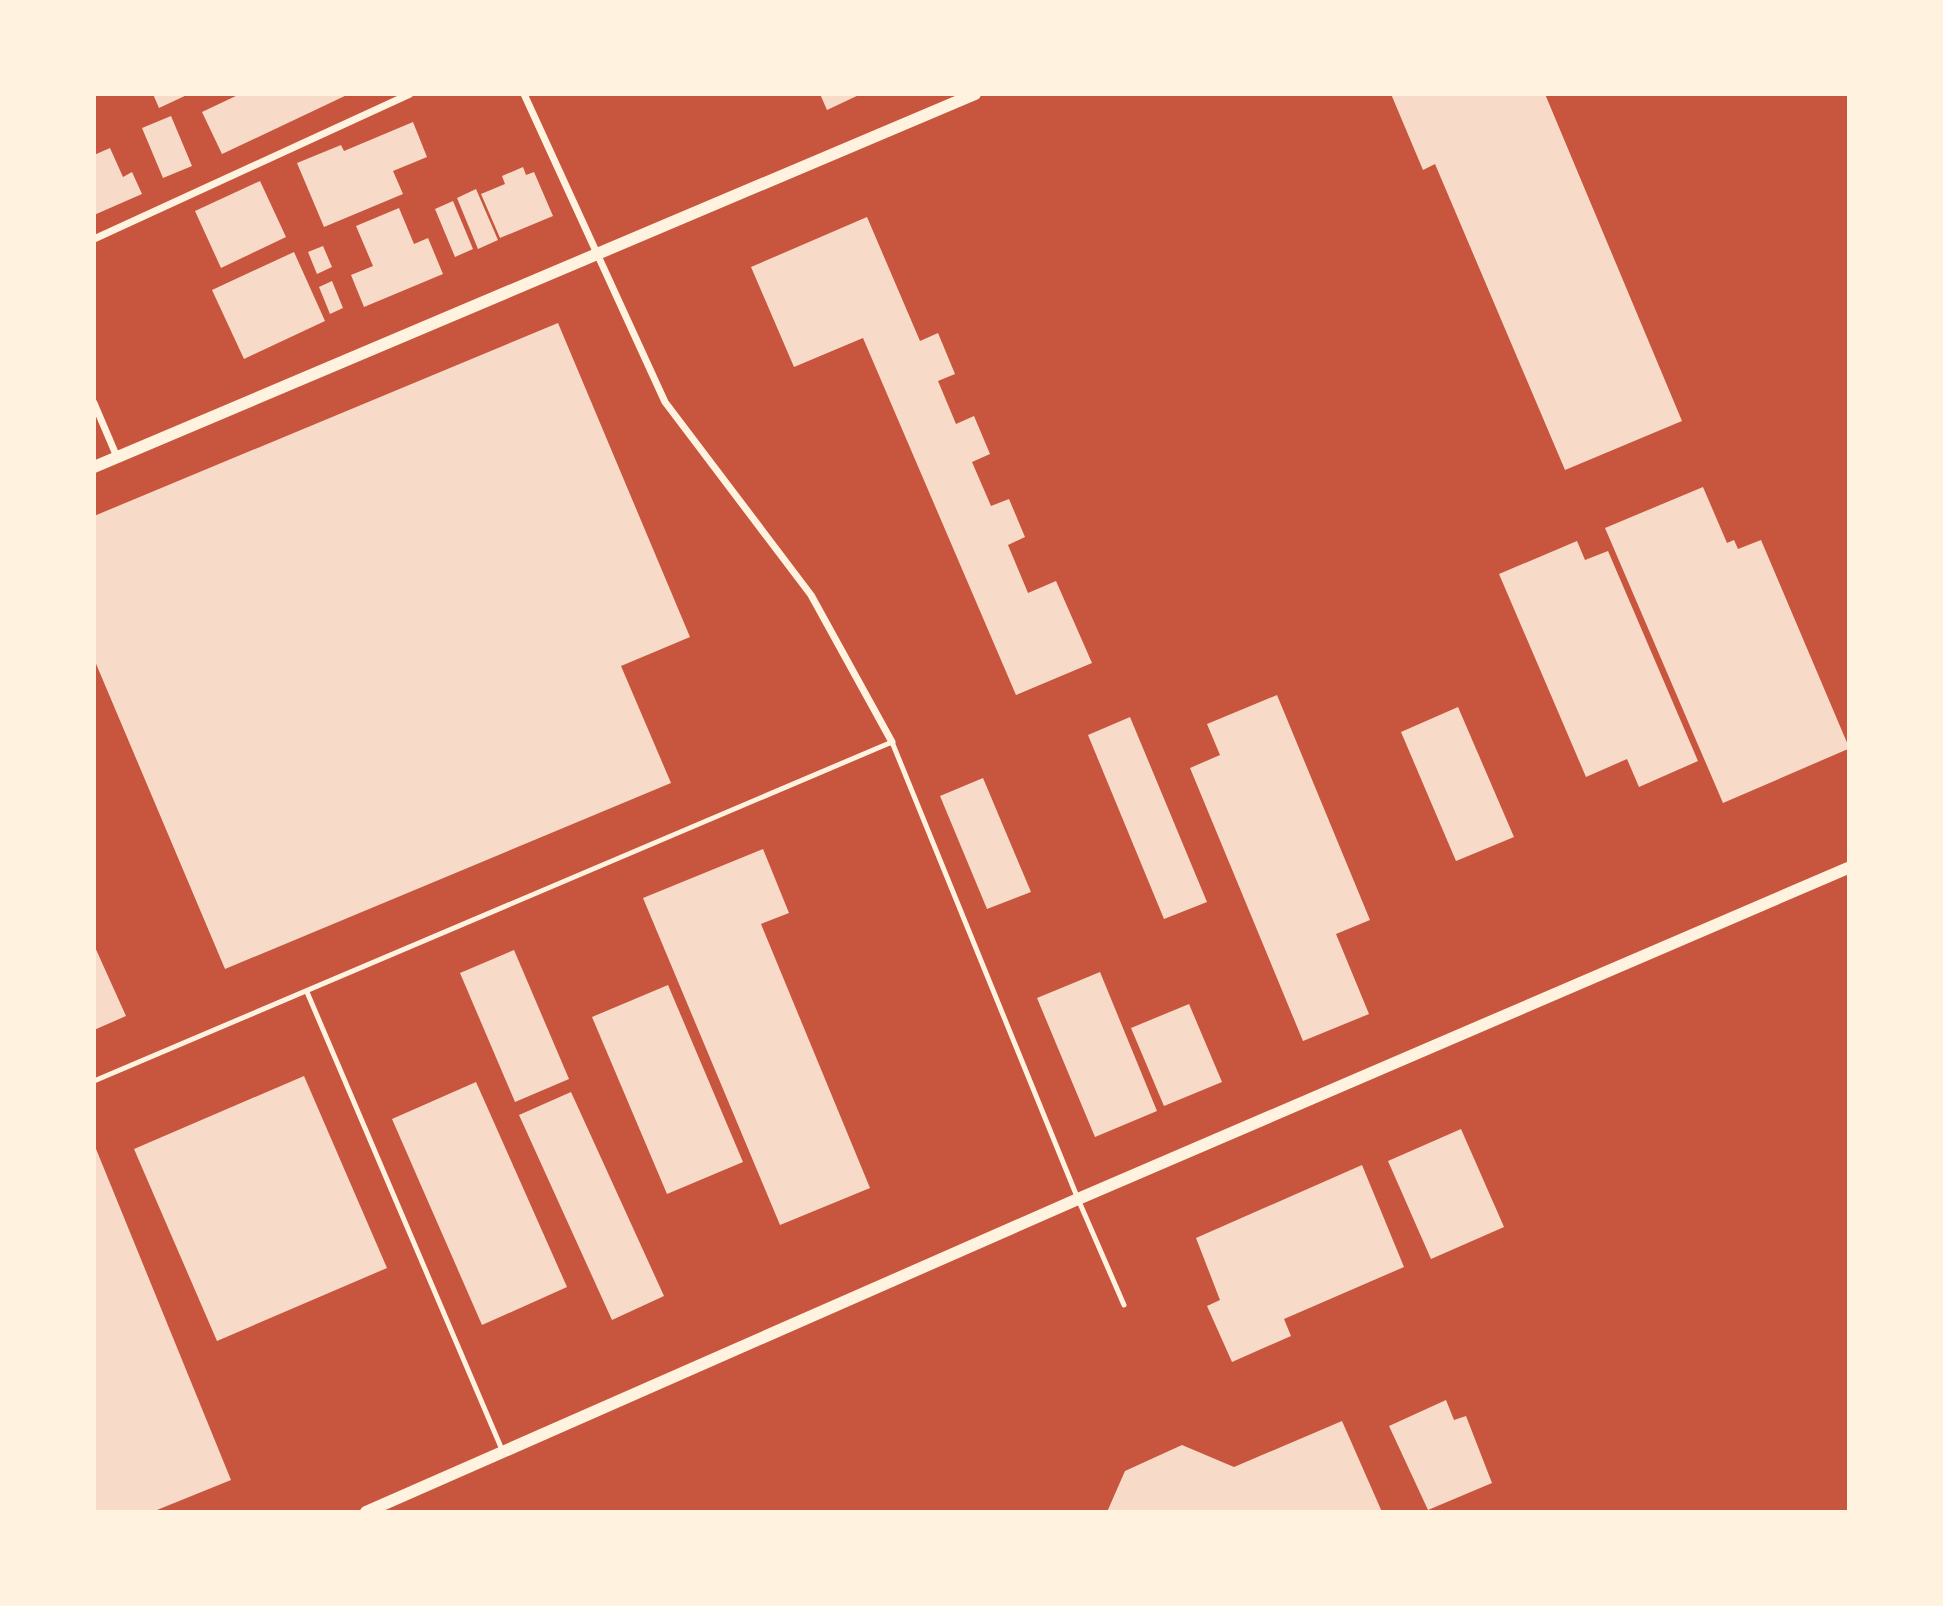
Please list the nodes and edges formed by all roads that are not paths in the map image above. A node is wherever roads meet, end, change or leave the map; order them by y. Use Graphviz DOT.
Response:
graph roads {
  1 [pos="410,94"];
  2 [pos="524,94"];
  3 [pos="975,94"];
  4 [pos="94,239"];
  5 [pos="597,253"];
  6 [pos="94,403"];
  7 [pos="117,457"];
  8 [pos="94,467"];
  9 [pos="892,742"];
  10 [pos="1849,868"];
  11 [pos="307,992"];
  12 [pos="94,1081"];
  13 [pos="1079,1199"];
  14 [pos="1124,1305"];
  15 [pos="503,1452"];
  16 [pos="366,1511"];
  1 -- 4 [label="street"];
  2 -- 5 [label="street"];
  3 -- 5 [label="street"];
  5 -- 7 [label="street"];
  5 -- 9 [label="street"];
  6 -- 7 [label="street"];
  7 -- 8 [label="street"];
  9 -- 11 [label="lane"];
  9 -- 13 [label="lane"];
  10 -- 13 [label="street"];
  11 -- 12 [label="lane"];
  11 -- 15 [label="lane"];
  13 -- 14 [label="lane"];
  13 -- 15 [label="street"];
  15 -- 16 [label="street"];
}
